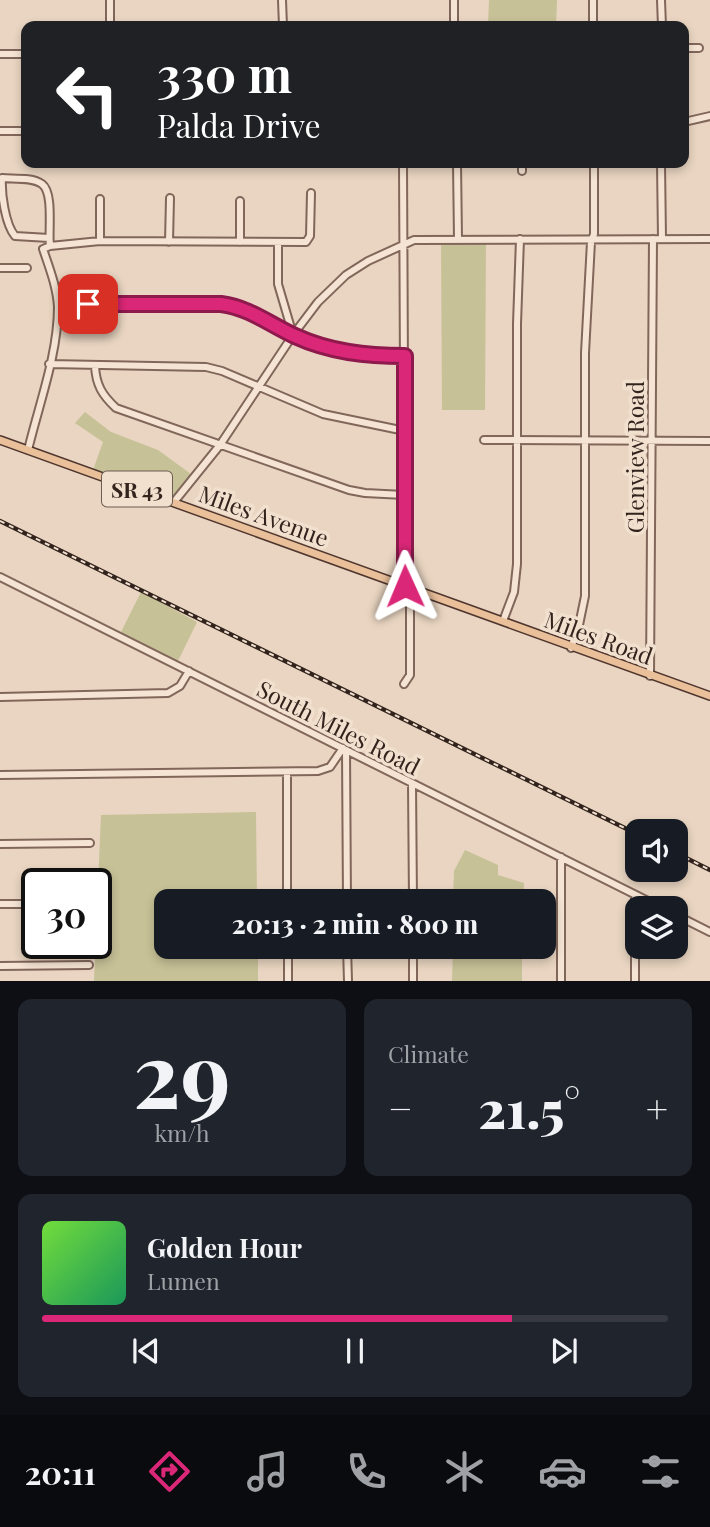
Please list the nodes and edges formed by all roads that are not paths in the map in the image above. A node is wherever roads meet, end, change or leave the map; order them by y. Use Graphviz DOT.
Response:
graph roads {
  1 [pos="110,0"];
  2 [pos="282,0"];
  3 [pos="454,0"];
  4 [pos="593,0"];
  5 [pos="661,0"];
  6 [pos="110,21"];
  7 [pos="282,21"];
  8 [pos="454,21"];
  9 [pos="593,21"];
  10 [pos="662,21"];
  11 [pos="689,48"];
  12 [pos="699,48"];
  13 [pos="0,54"];
  14 [pos="21,54"];
  15 [pos="710,116"];
  16 [pos="689,121"];
  17 [pos="0,131"];
  18 [pos="21,131"];
  19 [pos="404,168"];
  20 [pos="457,168"];
  21 [pos="594,168"];
  22 [pos="662,168"];
  23 [pos="311,193"];
  24 [pos="170,198"];
  25 [pos="100,199"];
  26 [pos="240,201"];
  27 [pos="458,239"];
  28 [pos="520,239"];
  29 [pos="592,239"];
  30 [pos="653,239"];
  31 [pos="662,239"];
  32 [pos="710,239"];
  33 [pos="100,241"];
  34 [pos="169,242"];
  35 [pos="240,242"];
  36 [pos="278,242"];
  37 [pos="47,244"];
  38 [pos="404,245"];
  39 [pos="0,268"];
  40 [pos="27,268"];
  41 [pos="58,304"];
  42 [pos="293,335"];
  43 [pos="405,356"];
  44 [pos="49,364"];
  45 [pos="96,366"];
  46 [pos="260,388"];
  47 [pos="405,431"];
  48 [pos="0,440"];
  49 [pos="484,440"];
  50 [pos="517,440"];
  51 [pos="585,441"];
  52 [pos="652,441"];
  53 [pos="710,441"];
  54 [pos="220,445"];
  55 [pos="28,450"];
  56 [pos="404,495"];
  57 [pos="174,502"];
  58 [pos="0,577"];
  59 [pos="408,587"];
  60 [pos="476,612"];
  61 [pos="503,621"];
  62 [pos="571,648"];
  63 [pos="189,671"];
  64 [pos="650,676"];
  65 [pos="404,684"];
  66 [pos="710,696"];
  67 [pos="0,697"];
  68 [pos="344,749"];
  69 [pos="287,772"];
  70 [pos="0,775"];
  71 [pos="412,784"];
  72 [pos="90,843"];
  73 [pos="0,844"];
  74 [pos="561,857"];
  75 [pos="287,889"];
  76 [pos="347,889"];
  77 [pos="413,889"];
  78 [pos="635,895"];
  79 [pos="0,904"];
  80 [pos="21,904"];
  81 [pos="688,921"];
  82 [pos="710,932"];
  83 [pos="288,959"];
  84 [pos="348,959"];
  85 [pos="413,959"];
  86 [pos="89,965"];
  87 [pos="0,966"];
  88 [pos="288,981"];
  89 [pos="348,981"];
  90 [pos="413,981"];
  91 [pos="561,981"];
  92 [pos="635,981"];
  1 -- 6 [label="street"];
  2 -- 7 [label="street"];
  3 -- 8 [label="street"];
  4 -- 9 [label="street"];
  5 -- 10 [label="street"];
  11 -- 12 [label="street"];
  13 -- 14 [label="street"];
  15 -- 16 [label="street"];
  17 -- 18 [label="street"];
  19 -- 38 [label="street"];
  20 -- 27 [label="street"];
  21 -- 29 [label="street"];
  22 -- 31 [label="street"];
  23 -- 36 [label="street"];
  24 -- 34 [label="street"];
  25 -- 33 [label="street"];
  26 -- 35 [label="street"];
  27 -- 28 [label="street"];
  27 -- 38 [label="street"];
  28 -- 29 [label="street"];
  28 -- 50 [label="street"];
  29 -- 30 [label="street"];
  29 -- 51 [label="street"];
  30 -- 31 [label="street"];
  30 -- 52 [label="street, Glenview Road"];
  31 -- 32 [label="street"];
  33 -- 34 [label="street"];
  33 -- 37 [label="street"];
  34 -- 35 [label="street"];
  35 -- 36 [label="street"];
  36 -- 42 [label="street"];
  37 -- 37 [label="street"];
  37 -- 41 [label="street"];
  38 -- 42 [label="street"];
  38 -- 43 [label="street"];
  39 -- 40 [label="street"];
  41 -- 42 [label="street"];
  41 -- 44 [label="street"];
  42 -- 43 [label="street"];
  42 -- 46 [label="street"];
  43 -- 47 [label="street"];
  44 -- 45 [label="street"];
  44 -- 55 [label="street"];
  45 -- 46 [label="street"];
  45 -- 54 [label="street"];
  46 -- 47 [label="street"];
  46 -- 54 [label="street"];
  47 -- 56 [label="street"];
  48 -- 55 [label="main road, Miles Avenue / SR 43"];
  49 -- 50 [label="street"];
  50 -- 51 [label="street"];
  50 -- 61 [label="street"];
  51 -- 52 [label="street"];
  51 -- 62 [label="street"];
  52 -- 53 [label="street"];
  52 -- 64 [label="street, Glenview Road"];
  54 -- 56 [label="street"];
  54 -- 57 [label="street"];
  55 -- 57 [label="main road, Miles Avenue / SR 43"];
  56 -- 59 [label="street"];
  57 -- 59 [label="main road, Miles Avenue / SR 43"];
  58 -- 63 [label="street, South Miles Road"];
  59 -- 60 [label="main road, Miles Avenue / SR 43"];
  59 -- 65 [label="street"];
  60 -- 61 [label="main road, Miles Road / SR 43"];
  61 -- 62 [label="main road, Miles Road / SR 43"];
  62 -- 64 [label="main road, Miles Road / SR 43"];
  63 -- 67 [label="street"];
  63 -- 68 [label="street, South Miles Road"];
  64 -- 66 [label="main road, Miles Road / SR 43"];
  68 -- 69 [label="street"];
  68 -- 71 [label="street, South Miles Road"];
  68 -- 76 [label="street"];
  69 -- 70 [label="street"];
  69 -- 75 [label="street"];
  71 -- 74 [label="street, South Miles Road"];
  71 -- 77 [label="street"];
  72 -- 73 [label="street"];
  74 -- 78 [label="street, South Miles Road"];
  74 -- 91 [label="street"];
  78 -- 92 [label="street"];
  79 -- 80 [label="street"];
  81 -- 82 [label="street"];
  83 -- 88 [label="street"];
  84 -- 89 [label="street"];
  85 -- 90 [label="street"];
  86 -- 87 [label="street"];
}
